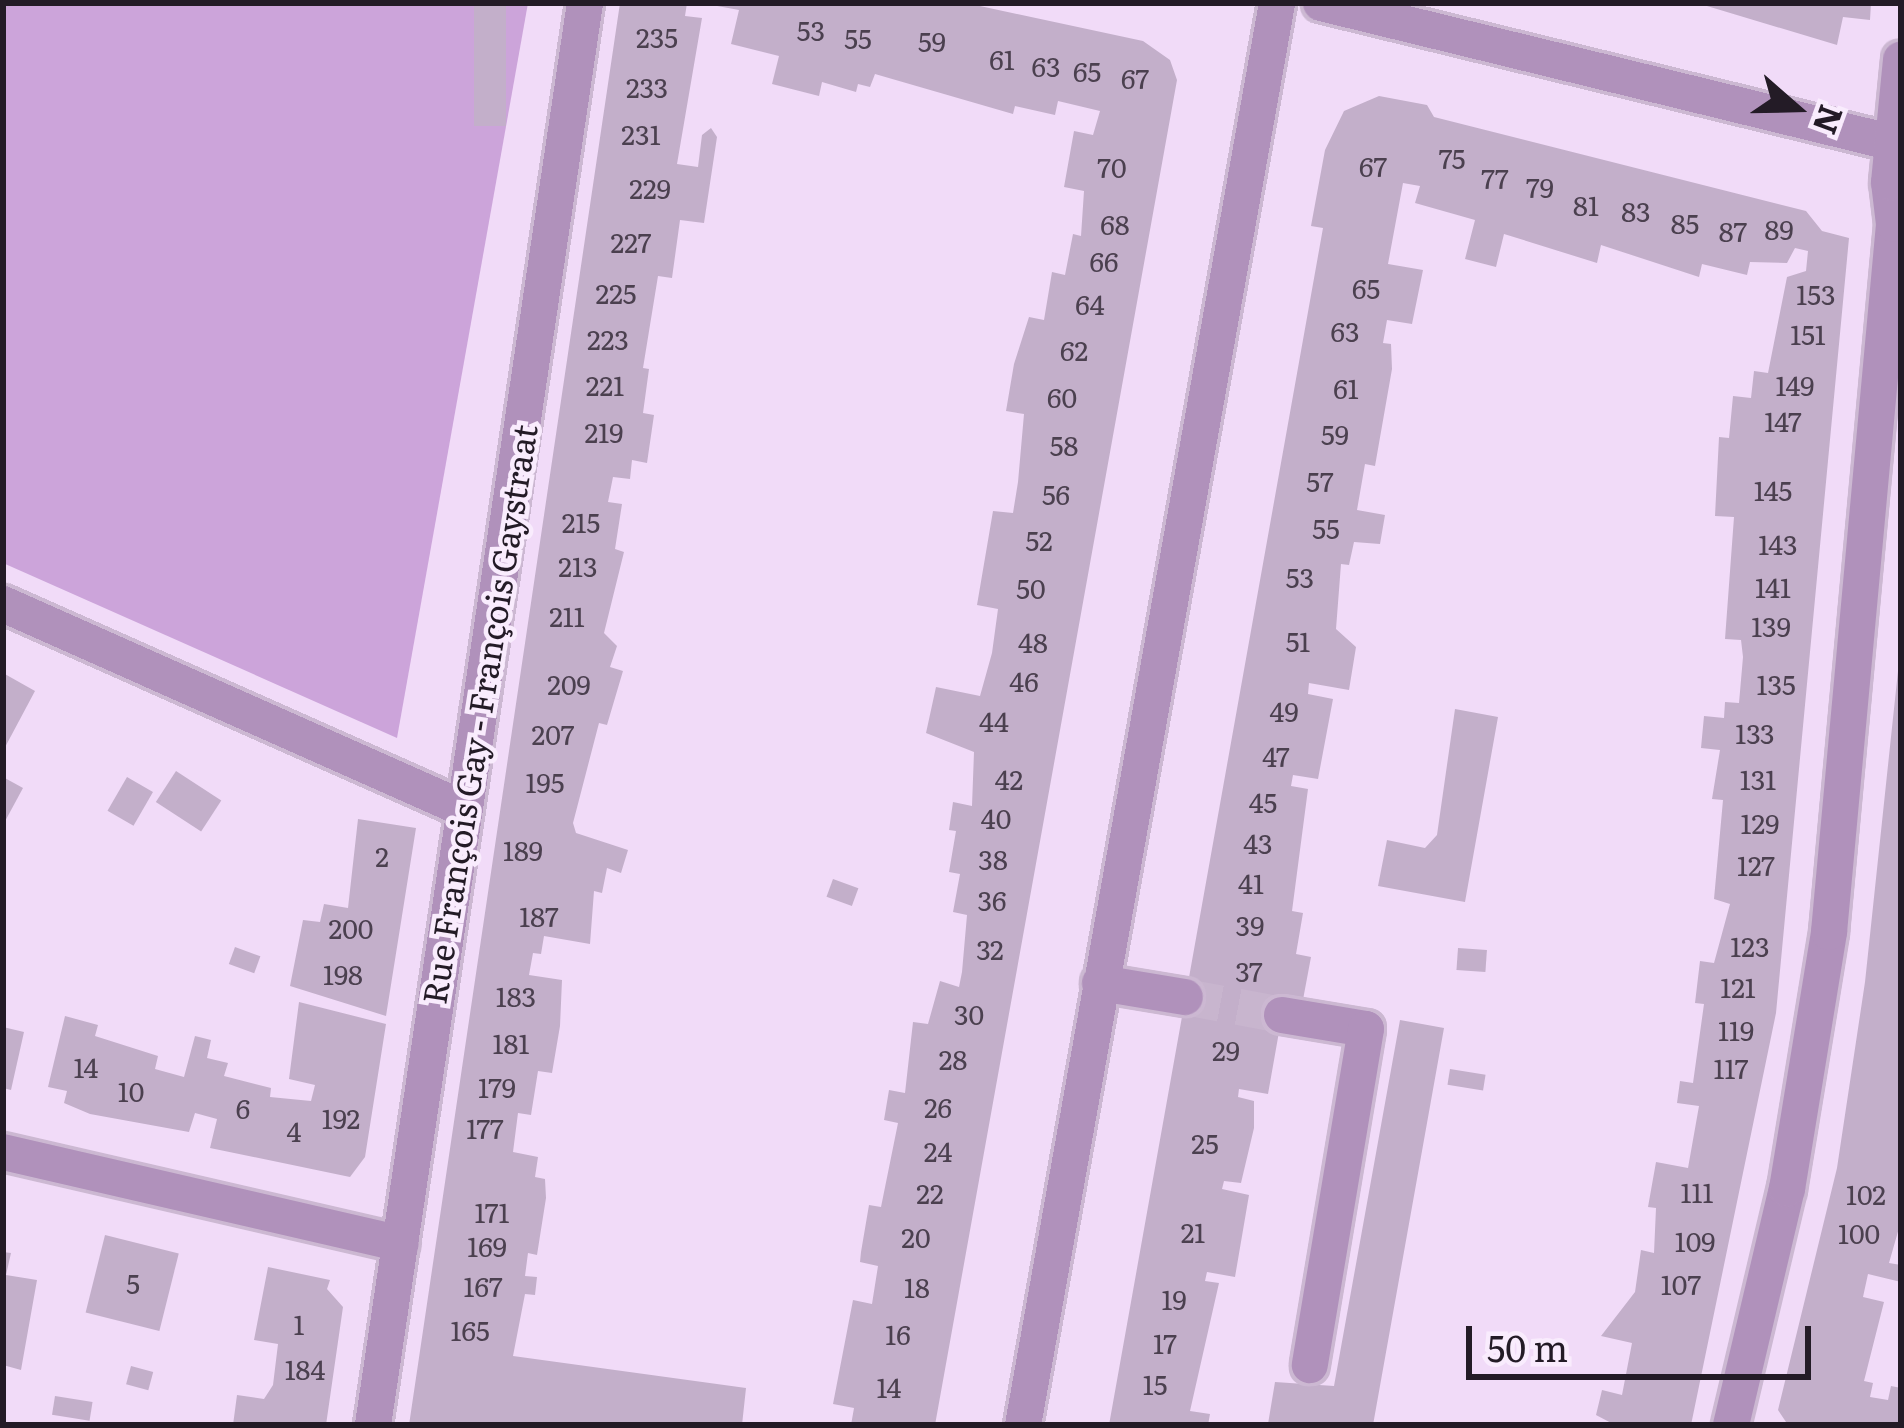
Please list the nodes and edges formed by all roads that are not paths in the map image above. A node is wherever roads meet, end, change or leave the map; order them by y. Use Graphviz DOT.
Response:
graph roads {
  1 [pos="585,3"];
  2 [pos="1277,3"];
  3 [pos="1322,3"];
  4 [pos="1901,60"];
  5 [pos="1894,143"];
  6 [pos="1891,398"];
  7 [pos="3,604"];
  8 [pos="464,809"];
  9 [pos="1100,983"];
  10 [pos="1185,997"];
  11 [pos="1282,1015"];
  12 [pos="3,1152"];
  13 [pos="400,1244"];
  14 [pos="1310,1365"];
  15 [pos="373,1425"];
  16 [pos="1023,1425"];
  17 [pos="1731,1425"];
  1 -- 8 [label="street, Rue François Gay - François Gaystraat"];
  2 -- 9 [label="street"];
  3 -- 5 [label="street"];
  4 -- 5 [label="street"];
  5 -- 6 [label="street"];
  6 -- 17 [label="street"];
  7 -- 8 [label="street"];
  8 -- 13 [label="street, Rue François Gay - François Gaystraat"];
  9 -- 10 [label="street"];
  9 -- 16 [label="street"];
  11 -- 14 [label="street"];
  12 -- 13 [label="street"];
  13 -- 15 [label="street, Rue François Gay - François Gaystraat"];
}
